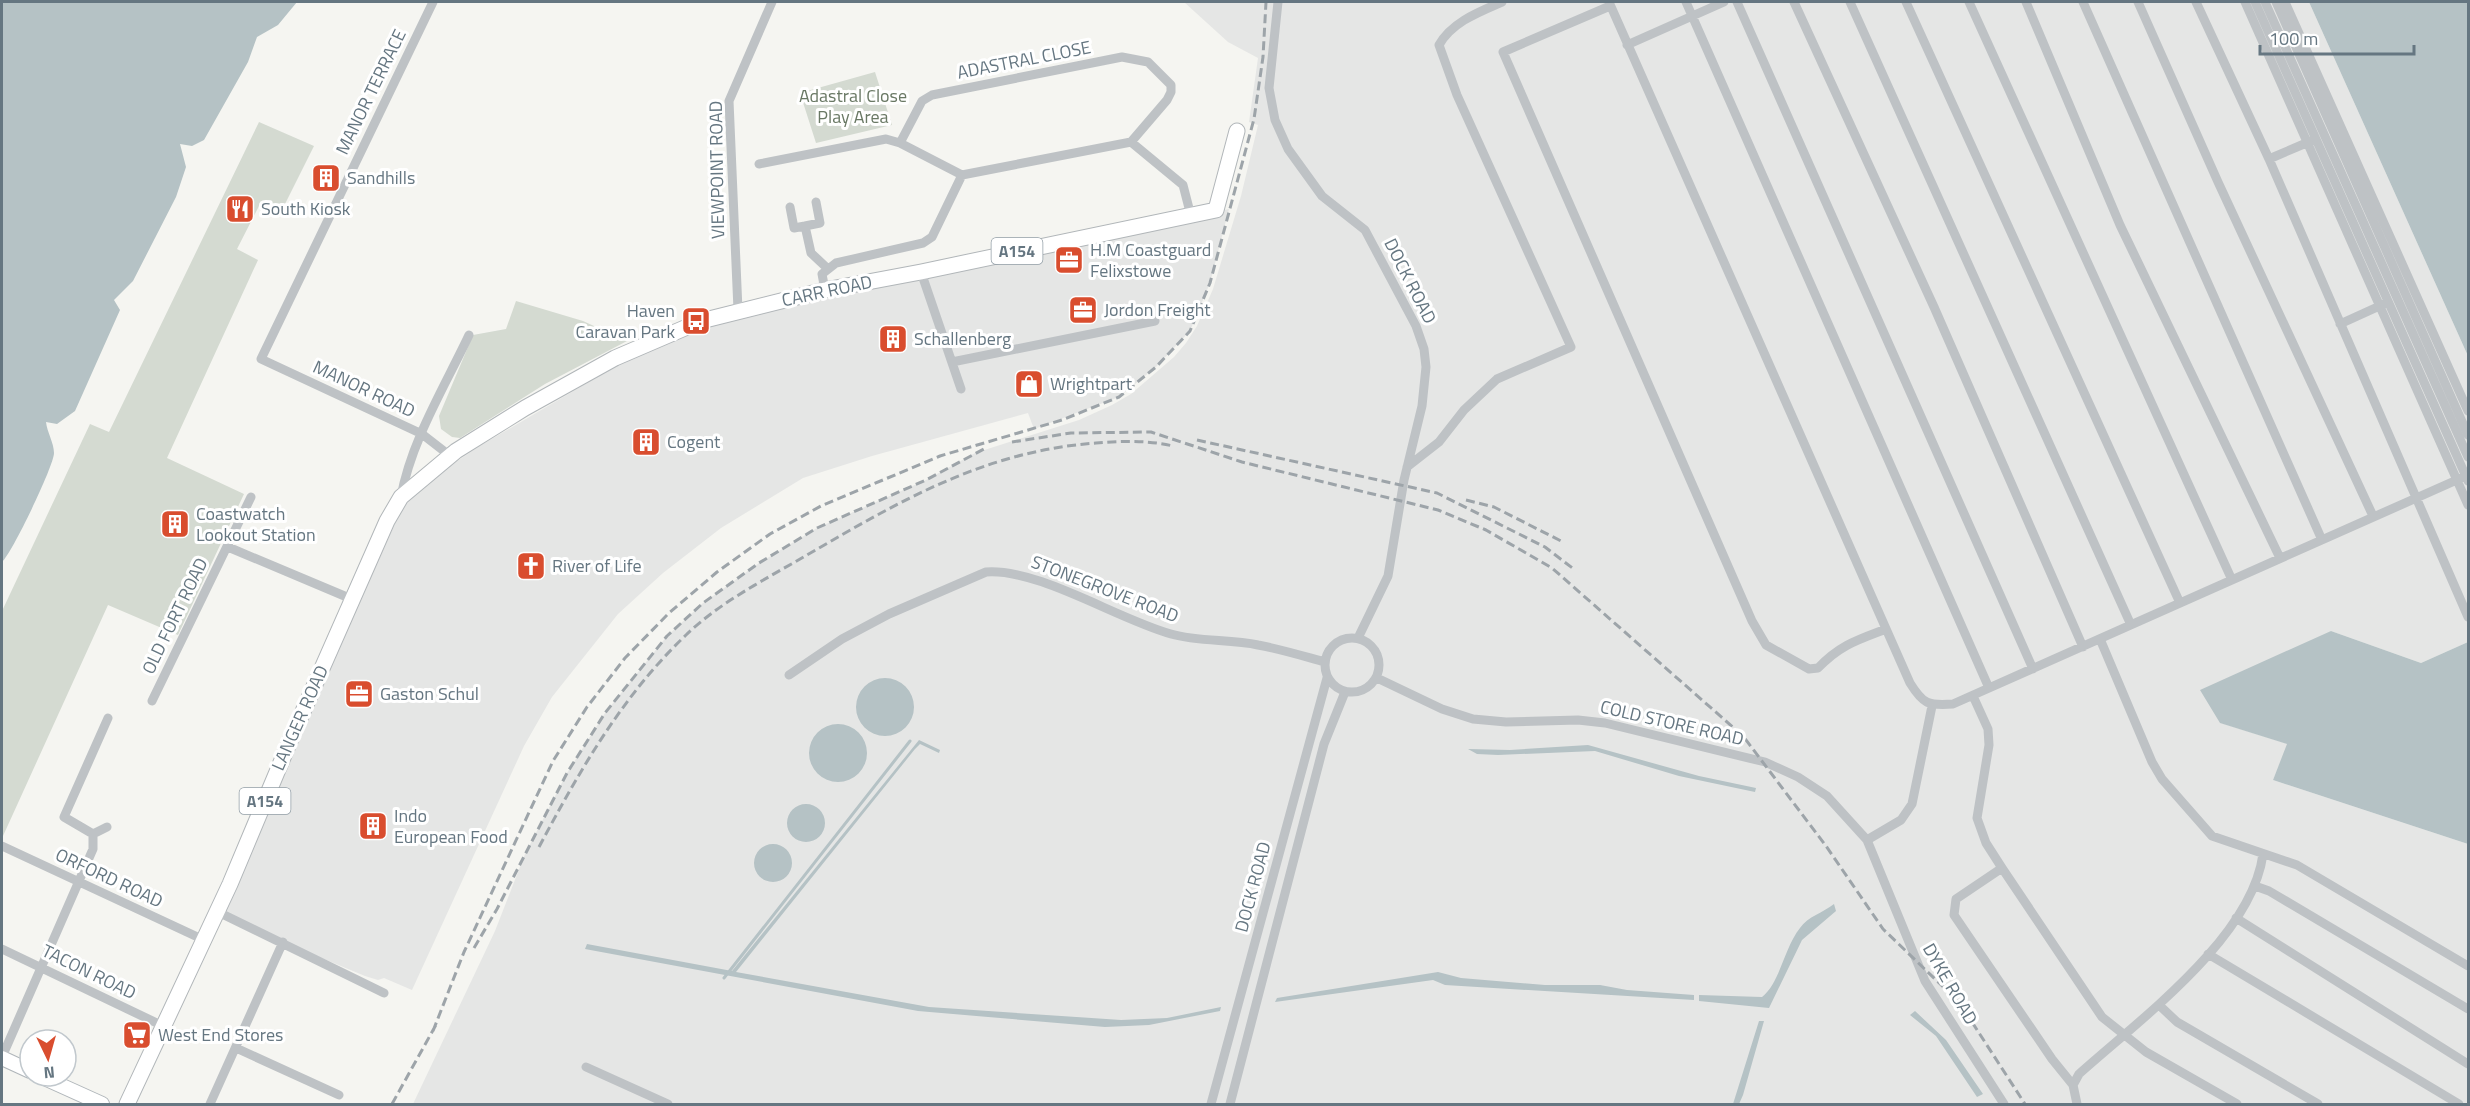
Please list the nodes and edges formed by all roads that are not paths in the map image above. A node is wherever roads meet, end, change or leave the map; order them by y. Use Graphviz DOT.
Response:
graph roads {
  1 [pos="433,2"];
  2 [pos="772,2"];
  3 [pos="1278,2"];
  4 [pos="1502,2"];
  5 [pos="1686,2"];
  6 [pos="1724,2"];
  7 [pos="1737,2"];
  8 [pos="1794,2"];
  9 [pos="1850,2"];
  10 [pos="1906,2"];
  11 [pos="1969,2"];
  12 [pos="2026,2"];
  13 [pos="2083,2"];
  14 [pos="2138,2"];
  15 [pos="2196,2"];
  16 [pos="2245,2"];
  17 [pos="2255,2"];
  18 [pos="2265,2"];
  19 [pos="2276,2"];
  20 [pos="2285,2"];
  21 [pos="1609,4"];
  22 [pos="1692,16"];
  23 [pos="1627,45"];
  24 [pos="1237,131"];
  25 [pos="2324,135"];
  26 [pos="1131,142"];
  27 [pos="900,143"];
  28 [pos="2269,159"];
  29 [pos="759,164"];
  30 [pos="962,175"];
  31 [pos="816,202"];
  32 [pos="790,207"];
  33 [pos="1191,216"];
  34 [pos="805,226"];
  35 [pos="827,268"];
  36 [pos="921,272"];
  37 [pos="825,290"];
  38 [pos="2397,298"];
  39 [pos="738,310"];
  40 [pos="1155,321"];
  41 [pos="2340,324"];
  42 [pos="469,335"];
  43 [pos="261,358"];
  44 [pos="952,362"];
  45 [pos="961,390"];
  46 [pos="2469,411"];
  47 [pos="422,434"];
  48 [pos="2469,435"];
  49 [pos="449,455"];
  50 [pos="2469,457"];
  51 [pos="1407,467"];
  52 [pos="2465,478"];
  53 [pos="251,497"];
  54 [pos="401,497"];
  55 [pos="2415,497"];
  56 [pos="2469,505"];
  57 [pos="2373,516"];
  58 [pos="2322,540"];
  59 [pos="228,547"];
  60 [pos="2280,558"];
  61 [pos="2232,580"];
  62 [pos="354,600"];
  63 [pos="2181,603"];
  64 [pos="2466,606"];
  65 [pos="2469,617"];
  66 [pos="2131,625"];
  67 [pos="1886,629"];
  68 [pos="1358,638"];
  69 [pos="2100,639"];
  70 [pos="2083,646"];
  71 [pos="1325,662"];
  72 [pos="2033,669"];
  73 [pos="789,675"];
  74 [pos="1327,678"];
  75 [pos="1377,678"];
  76 [pos="1989,688"];
  77 [pos="1345,692"];
  78 [pos="1973,696"];
  79 [pos="152,701"];
  80 [pos="1932,706"];
  81 [pos="108,718"];
  82 [pos="107,827"];
  83 [pos="93,834"];
  84 [pos="1867,840"];
  85 [pos="2,846"];
  86 [pos="2264,854"];
  87 [pos="2002,868"];
  88 [pos="79,883"];
  89 [pos="2255,886"];
  90 [pos="218,912"];
  91 [pos="2236,918"];
  92 [pos="204,940"];
  93 [pos="283,942"];
  94 [pos="2,949"];
  95 [pos="2208,954"];
  96 [pos="2469,966"];
  97 [pos="42,968"];
  98 [pos="384,993"];
  99 [pos="2159,1005"];
  100 [pos="2469,1009"];
  101 [pos="163,1026"];
  102 [pos="2124,1036"];
  103 [pos="236,1048"];
  104 [pos="2,1057"];
  105 [pos="2469,1064"];
  106 [pos="18,1065"];
  107 [pos="586,1067"];
  108 [pos="2073,1085"];
  109 [pos="67,1088"];
  110 [pos="339,1095"];
  111 [pos="102,1104"];
  112 [pos="127,1104"];
  113 [pos="210,1104"];
  114 [pos="669,1104"];
  115 [pos="1211,1104"];
  116 [pos="1230,1104"];
  117 [pos="2004,1104"];
  118 [pos="2077,1104"];
  119 [pos="2237,1104"];
  120 [pos="2318,1104"];
  121 [pos="2459,1104"];
  1 -- 43 [label="street, MANOR TERRACE"];
  2 -- 39 [label="street, VIEWPOINT ROAD"];
  3 -- 51 [label="street, DOCK ROAD"];
  4 -- 51 [label="street"];
  5 -- 22 [label="street"];
  6 -- 22 [label="street"];
  7 -- 72 [label="street"];
  8 -- 70 [label="street"];
  9 -- 66 [label="street"];
  10 -- 63 [label="street"];
  11 -- 61 [label="street"];
  12 -- 60 [label="street"];
  13 -- 58 [label="street"];
  14 -- 57 [label="street"];
  15 -- 28 [label="street"];
  16 -- 25 [label="street"];
  17 -- 25 [label="street"];
  18 -- 25 [label="street"];
  19 -- 25 [label="street"];
  20 -- 25 [label="street"];
  21 -- 23 [label="street"];
  21 -- 67 [label="street"];
  22 -- 23 [label="street"];
  22 -- 76 [label="street"];
  23 -- 67 [label="street"];
  24 -- 33 [label="main road, CARR ROAD / A154"];
  25 -- 28 [label="street"];
  25 -- 38 [label="street"];
  25 -- 38 [label="street"];
  25 -- 38 [label="street"];
  26 -- 27 [label="street, ADASTRAL CLOSE"];
  26 -- 30 [label="street"];
  26 -- 33 [label="street"];
  27 -- 29 [label="street"];
  27 -- 30 [label="street"];
  28 -- 41 [label="street"];
  30 -- 35 [label="street"];
  31 -- 34 [label="street"];
  32 -- 34 [label="street"];
  33 -- 36 [label="main road, CARR ROAD / A154"];
  34 -- 35 [label="street"];
  35 -- 37 [label="street"];
  36 -- 37 [label="main road, CARR ROAD / A154"];
  36 -- 44 [label="street"];
  37 -- 39 [label="main road, CARR ROAD / A154"];
  38 -- 41 [label="street"];
  38 -- 46 [label="street"];
  38 -- 48 [label="street"];
  38 -- 50 [label="street"];
  38 -- 52 [label="street"];
  39 -- 49 [label="main road, CARR ROAD / A154"];
  40 -- 44 [label="street"];
  41 -- 55 [label="street"];
  42 -- 47 [label="street"];
  43 -- 47 [label="street, MANOR ROAD"];
  44 -- 45 [label="street"];
  47 -- 49 [label="street, MANOR ROAD"];
  47 -- 54 [label="street"];
  49 -- 54 [label="main road, CARR ROAD / A154"];
  51 -- 68 [label="street, DOCK ROAD"];
  52 -- 55 [label="street"];
  52 -- 56 [label="street"];
  53 -- 59 [label="street, OLD FORT ROAD"];
  54 -- 62 [label="main road, LANGER ROAD / A154"];
  55 -- 57 [label="street"];
  55 -- 64 [label="street"];
  57 -- 58 [label="street"];
  58 -- 60 [label="street"];
  59 -- 62 [label="street, OLD FORT ROAD"];
  59 -- 79 [label="street, OLD FORT ROAD"];
  60 -- 61 [label="street"];
  61 -- 63 [label="street"];
  62 -- 90 [label="main road, LANGER ROAD / A154"];
  63 -- 66 [label="street"];
  64 -- 65 [label="street"];
  66 -- 69 [label="street"];
  67 -- 80 [label="street"];
  68 -- 71 [label="street"];
  68 -- 75 [label="street"];
  69 -- 70 [label="street"];
  69 -- 86 [label="street"];
  70 -- 72 [label="street"];
  71 -- 73 [label="street, STONEGROVE ROAD"];
  71 -- 74 [label="street"];
  72 -- 76 [label="street"];
  74 -- 77 [label="street"];
  74 -- 115 [label="street, DOCK ROAD"];
  75 -- 77 [label="street"];
  75 -- 84 [label="street, COLD STORE ROAD"];
  76 -- 78 [label="street"];
  77 -- 116 [label="street, DOCK ROAD"];
  78 -- 80 [label="street"];
  78 -- 87 [label="street"];
  80 -- 84 [label="street"];
  81 -- 83 [label="street"];
  82 -- 83 [label="street"];
  83 -- 88 [label="street"];
  84 -- 117 [label="street, DYKE ROAD"];
  85 -- 88 [label="street, ORFORD ROAD"];
  86 -- 89 [label="street"];
  86 -- 96 [label="street"];
  87 -- 102 [label="street"];
  87 -- 108 [label="street"];
  88 -- 92 [label="street, ORFORD ROAD"];
  88 -- 97 [label="street"];
  89 -- 91 [label="street"];
  89 -- 100 [label="street"];
  90 -- 92 [label="main road, LANGER ROAD / A154"];
  90 -- 93 [label="street"];
  91 -- 95 [label="street"];
  91 -- 105 [label="street"];
  92 -- 101 [label="main road, LANGER ROAD / A154"];
  93 -- 98 [label="street"];
  93 -- 103 [label="street"];
  94 -- 97 [label="street, TACON ROAD"];
  95 -- 99 [label="street"];
  95 -- 121 [label="street"];
  97 -- 101 [label="street, TACON ROAD"];
  97 -- 104 [label="street"];
  99 -- 102 [label="street"];
  99 -- 120 [label="street"];
  101 -- 112 [label="main road, LANGER ROAD / A154"];
  102 -- 108 [label="street"];
  102 -- 119 [label="street"];
  103 -- 110 [label="street"];
  103 -- 113 [label="street"];
  104 -- 106 [label="street"];
  107 -- 114 [label="street"];
  108 -- 118 [label="street"];
  109 -- 111 [label="street"];
}
